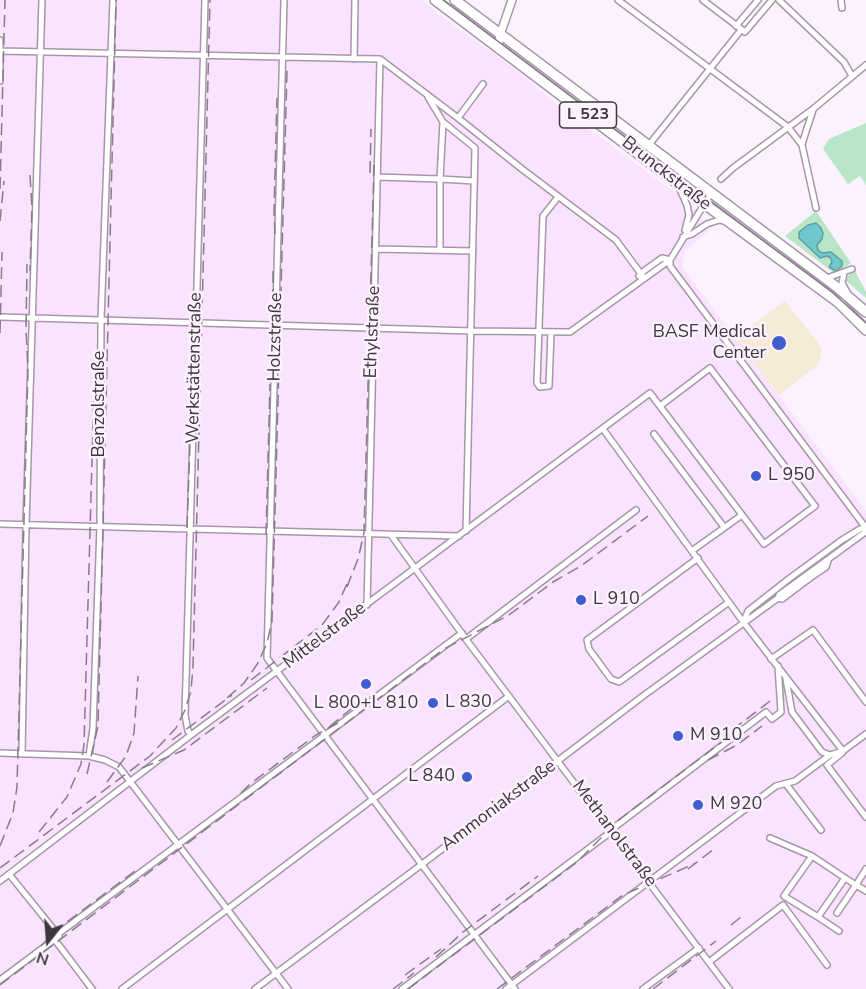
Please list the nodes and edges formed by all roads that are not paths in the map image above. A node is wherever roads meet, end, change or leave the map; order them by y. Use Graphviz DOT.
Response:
graph roads {
  1 [pos="42,0"];
  2 [pos="113,0"];
  3 [pos="205,0"];
  4 [pos="284,0"];
  5 [pos="355,0"];
  6 [pos="435,0"];
  7 [pos="455,0"];
  8 [pos="512,0"];
  9 [pos="618,0"];
  10 [pos="704,0"];
  11 [pos="758,0"];
  12 [pos="772,0"];
  13 [pos="778,0"];
  14 [pos="841,0"];
  15 [pos="842,8"];
  16 [pos="741,30"];
  17 [pos="500,35"];
  18 [pos="0,40"];
  19 [pos="498,48"];
  20 [pos="0,51"];
  21 [pos="41,52"];
  22 [pos="111,53"];
  23 [pos="203,56"];
  24 [pos="283,57"];
  25 [pos="354,58"];
  26 [pos="380,59"];
  27 [pos="866,66"];
  28 [pos="710,68"];
  29 [pos="852,76"];
  30 [pos="0,81"];
  31 [pos="483,84"];
  32 [pos="428,96"];
  33 [pos="813,109"];
  34 [pos="458,118"];
  35 [pos="443,122"];
  36 [pos="788,127"];
  37 [pos="802,145"];
  38 [pos="648,146"];
  39 [pos="377,177"];
  40 [pos="440,179"];
  41 [pos="721,179"];
  42 [pos="474,181"];
  43 [pos="676,182"];
  44 [pos="711,193"];
  45 [pos="558,197"];
  46 [pos="704,204"];
  47 [pos="816,208"];
  48 [pos="727,221"];
  49 [pos="683,237"];
  50 [pos="375,249"];
  51 [pos="440,250"];
  52 [pos="473,251"];
  53 [pos="670,260"];
  54 [pos="852,269"];
  55 [pos="844,273"];
  56 [pos="642,275"];
  57 [pos="825,279"];
  58 [pos="851,298"];
  59 [pos="866,312"];
  60 [pos="0,317"];
  61 [pos="33,318"];
  62 [pos="101,320"];
  63 [pos="196,322"];
  64 [pos="276,325"];
  65 [pos="373,328"];
  66 [pos="866,330"];
  67 [pos="471,331"];
  68 [pos="539,331"];
  69 [pos="551,332"];
  70 [pos="660,406"];
  71 [pos="603,429"];
  72 [pos="654,434"];
  73 [pos="636,510"];
  74 [pos="742,515"];
  75 [pos="0,524"];
  76 [pos="26,525"];
  77 [pos="100,527"];
  78 [pos="724,527"];
  79 [pos="866,528"];
  80 [pos="192,529"];
  81 [pos="271,531"];
  82 [pos="466,531"];
  83 [pos="368,533"];
  84 [pos="391,535"];
  85 [pos="459,536"];
  86 [pos="693,550"];
  87 [pos="823,555"];
  88 [pos="698,558"];
  89 [pos="828,561"];
  90 [pos="415,568"];
  91 [pos="771,594"];
  92 [pos="779,596"];
  93 [pos="729,602"];
  94 [pos="367,605"];
  95 [pos="744,622"];
  96 [pos="464,636"];
  97 [pos="771,659"];
  98 [pos="778,666"];
  99 [pos="278,671"];
  100 [pos="785,677"];
  101 [pos="509,696"];
  102 [pos="866,702"];
  103 [pos="866,734"];
  104 [pos="191,735"];
  105 [pos="325,736"];
  106 [pos="843,752"];
  107 [pos="0,753"];
  108 [pos="22,753"];
  109 [pos="830,755"];
  110 [pos="90,756"];
  111 [pos="559,760"];
  112 [pos="132,782"];
  113 [pos="786,784"];
  114 [pos="373,800"];
  115 [pos="866,817"];
  116 [pos="821,830"];
  117 [pos="612,831"];
  118 [pos="770,838"];
  119 [pos="179,844"];
  120 [pos="813,856"];
  121 [pos="421,866"];
  122 [pos="866,869"];
  123 [pos="9,874"];
  124 [pos="845,878"];
  125 [pos="0,881"];
  126 [pos="649,881"];
  127 [pos="856,885"];
  128 [pos="866,891"];
  129 [pos="228,909"];
  130 [pos="837,913"];
  131 [pos="818,917"];
  132 [pos="839,931"];
  133 [pos="474,935"];
  134 [pos="57,937"];
  135 [pos="699,948"];
  136 [pos="709,962"];
  137 [pos="827,965"];
  138 [pos="276,974"];
  139 [pos="0,980"];
  140 [pos="514,987"];
  141 [pos="728,988"];
  142 [pos="92,989"];
  143 [pos="122,989"];
  144 [pos="255,989"];
  145 [pos="288,989"];
  146 [pos="402,989"];
  147 [pos="506,989"];
  148 [pos="643,989"];
  1 -- 21 [label="street"];
  2 -- 22 [label="street, Benzolstraße"];
  3 -- 23 [label="street, Werkstättenstraße"];
  4 -- 24 [label="street, Holzstraße"];
  5 -- 25 [label="street"];
  6 -- 19 [label="main road, Brunckstraße / L 523"];
  7 -- 17 [label="main road, Brunckstraße / L 523"];
  8 -- 17 [label="street"];
  9 -- 28 [label="street"];
  10 -- 16 [label="street"];
  11 -- 16 [label="street"];
  12 -- 16 [label="street"];
  13 -- 29 [label="street"];
  14 -- 15 [label="street"];
  16 -- 28 [label="street"];
  17 -- 19 [label="street"];
  17 -- 38 [label="main road, Brunckstraße / L 523"];
  18 -- 20 [label="street"];
  19 -- 43 [label="main road, Brunckstraße / L 523"];
  20 -- 21 [label="street"];
  20 -- 30 [label="street"];
  21 -- 22 [label="street"];
  21 -- 61 [label="street"];
  22 -- 23 [label="street"];
  22 -- 62 [label="street, Benzolstraße"];
  23 -- 24 [label="street"];
  23 -- 63 [label="street, Werkstättenstraße"];
  24 -- 25 [label="street"];
  24 -- 64 [label="street, Holzstraße"];
  25 -- 26 [label="street"];
  26 -- 32 [label="street"];
  26 -- 39 [label="street, Ethylstraße"];
  27 -- 29 [label="street"];
  28 -- 36 [label="street"];
  28 -- 38 [label="street"];
  29 -- 33 [label="street"];
  31 -- 34 [label="street"];
  32 -- 34 [label="street"];
  32 -- 35 [label="street"];
  33 -- 36 [label="street"];
  33 -- 37 [label="street"];
  34 -- 45 [label="street"];
  35 -- 40 [label="street"];
  35 -- 42 [label="street"];
  36 -- 37 [label="street"];
  36 -- 41 [label="street"];
  37 -- 47 [label="street"];
  38 -- 44 [label="main road, Brunckstraße / L 523"];
  39 -- 40 [label="street"];
  39 -- 50 [label="street, Ethylstraße"];
  40 -- 42 [label="street"];
  40 -- 51 [label="street"];
  42 -- 52 [label="street"];
  43 -- 46 [label="main road, Brunckstraße / L 523"];
  43 -- 49 [label="street"];
  44 -- 46 [label="street"];
  44 -- 57 [label="main road, Brunckstraße / L 523"];
  45 -- 56 [label="street"];
  45 -- 68 [label="street"];
  46 -- 48 [label="main road, Brunckstraße / L 523"];
  46 -- 49 [label="street"];
  48 -- 49 [label="street"];
  48 -- 66 [label="main road, Brunckstraße / L 523"];
  49 -- 53 [label="street"];
  50 -- 51 [label="street"];
  50 -- 65 [label="street, Ethylstraße"];
  51 -- 52 [label="street"];
  52 -- 67 [label="street"];
  53 -- 56 [label="street"];
  53 -- 79 [label="street"];
  54 -- 55 [label="street"];
  55 -- 57 [label="street"];
  55 -- 58 [label="street"];
  56 -- 69 [label="street"];
  57 -- 58 [label="main road, Brunckstraße / L 523"];
  58 -- 59 [label="main road, Brunckstraße / L 523"];
  60 -- 61 [label="street"];
  61 -- 62 [label="street"];
  61 -- 76 [label="street"];
  62 -- 63 [label="street"];
  62 -- 77 [label="street, Benzolstraße"];
  63 -- 64 [label="street"];
  63 -- 80 [label="street, Werkstättenstraße"];
  64 -- 65 [label="street"];
  64 -- 81 [label="street, Holzstraße"];
  65 -- 67 [label="street"];
  65 -- 83 [label="street, Ethylstraße"];
  67 -- 68 [label="street"];
  67 -- 82 [label="street"];
  68 -- 69 [label="street"];
  68 -- 69 [label="street"];
  70 -- 71 [label="street, Mittelstraße"];
  70 -- 74 [label="street"];
  70 -- 74 [label="street"];
  71 -- 82 [label="street, Mittelstraße"];
  71 -- 86 [label="street"];
  72 -- 78 [label="street"];
  73 -- 96 [label="street"];
  74 -- 78 [label="street"];
  75 -- 76 [label="street"];
  76 -- 77 [label="street"];
  76 -- 108 [label="street"];
  77 -- 80 [label="street"];
  77 -- 110 [label="street, Benzolstraße"];
  78 -- 86 [label="street"];
  79 -- 87 [label="street, Ammoniakstraße"];
  79 -- 89 [label="street, Ammoniakstraße"];
  80 -- 81 [label="street"];
  80 -- 104 [label="street, Werkstättenstraße"];
  81 -- 83 [label="street"];
  81 -- 99 [label="street, Holzstraße"];
  82 -- 85 [label="street, Mittelstraße"];
  83 -- 84 [label="street"];
  83 -- 94 [label="street, Ethylstraße"];
  84 -- 85 [label="street"];
  84 -- 90 [label="street, Methanolstraße"];
  85 -- 90 [label="street, Mittelstraße"];
  86 -- 88 [label="street"];
  87 -- 89 [label="street"];
  87 -- 91 [label="street, Ammoniakstraße"];
  88 -- 93 [label="street"];
  88 -- 93 [label="street"];
  89 -- 92 [label="street, Ammoniakstraße"];
  90 -- 94 [label="street, Mittelstraße"];
  90 -- 96 [label="street, Methanolstraße"];
  91 -- 92 [label="street"];
  91 -- 95 [label="street, Ammoniakstraße"];
  92 -- 95 [label="street, Ammoniakstraße"];
  93 -- 95 [label="street"];
  94 -- 99 [label="street, Mittelstraße"];
  95 -- 97 [label="street"];
  95 -- 111 [label="street, Ammoniakstraße"];
  96 -- 101 [label="street, Methanolstraße"];
  96 -- 105 [label="street"];
  97 -- 98 [label="street"];
  97 -- 102 [label="street"];
  98 -- 100 [label="street"];
  98 -- 117 [label="street"];
  99 -- 104 [label="street, Mittelstraße"];
  99 -- 105 [label="street, Holzstraße"];
  100 -- 106 [label="street"];
  100 -- 109 [label="street"];
  101 -- 111 [label="street, Methanolstraße"];
  101 -- 114 [label="street"];
  103 -- 106 [label="street"];
  104 -- 112 [label="street, Mittelstraße"];
  105 -- 114 [label="street, Holzstraße"];
  105 -- 119 [label="street"];
  106 -- 109 [label="street"];
  106 -- 115 [label="street"];
  107 -- 108 [label="street"];
  108 -- 110 [label="street"];
  109 -- 113 [label="street"];
  110 -- 112 [label="street"];
  111 -- 117 [label="street, Methanolstraße"];
  111 -- 121 [label="street, Ammoniakstraße"];
  112 -- 119 [label="street"];
  112 -- 123 [label="street, Mittelstraße"];
  113 -- 116 [label="street"];
  113 -- 126 [label="street"];
  114 -- 121 [label="street, Holzstraße"];
  114 -- 129 [label="street"];
  117 -- 126 [label="street, Methanolstraße"];
  117 -- 133 [label="street"];
  118 -- 120 [label="street"];
  119 -- 129 [label="street"];
  119 -- 134 [label="street"];
  120 -- 124 [label="street"];
  120 -- 131 [label="street"];
  121 -- 133 [label="street, Holzstraße"];
  121 -- 138 [label="street, Ammoniakstraße"];
  122 -- 127 [label="street"];
  123 -- 125 [label="street, Mittelstraße"];
  123 -- 134 [label="street"];
  124 -- 127 [label="street"];
  124 -- 131 [label="street"];
  126 -- 135 [label="street, Methanolstraße"];
  126 -- 140 [label="street"];
  127 -- 128 [label="street"];
  127 -- 130 [label="street"];
  129 -- 138 [label="street"];
  129 -- 143 [label="street"];
  131 -- 132 [label="street"];
  133 -- 140 [label="street, Holzstraße"];
  133 -- 146 [label="street"];
  134 -- 139 [label="street"];
  134 -- 142 [label="street"];
  135 -- 136 [label="street, Methanolstraße"];
  135 -- 148 [label="street"];
  136 -- 137 [label="street"];
  136 -- 141 [label="street, Methanolstraße"];
  138 -- 144 [label="street, Ammoniakstraße"];
  138 -- 145 [label="street"];
  140 -- 147 [label="street"];
}
